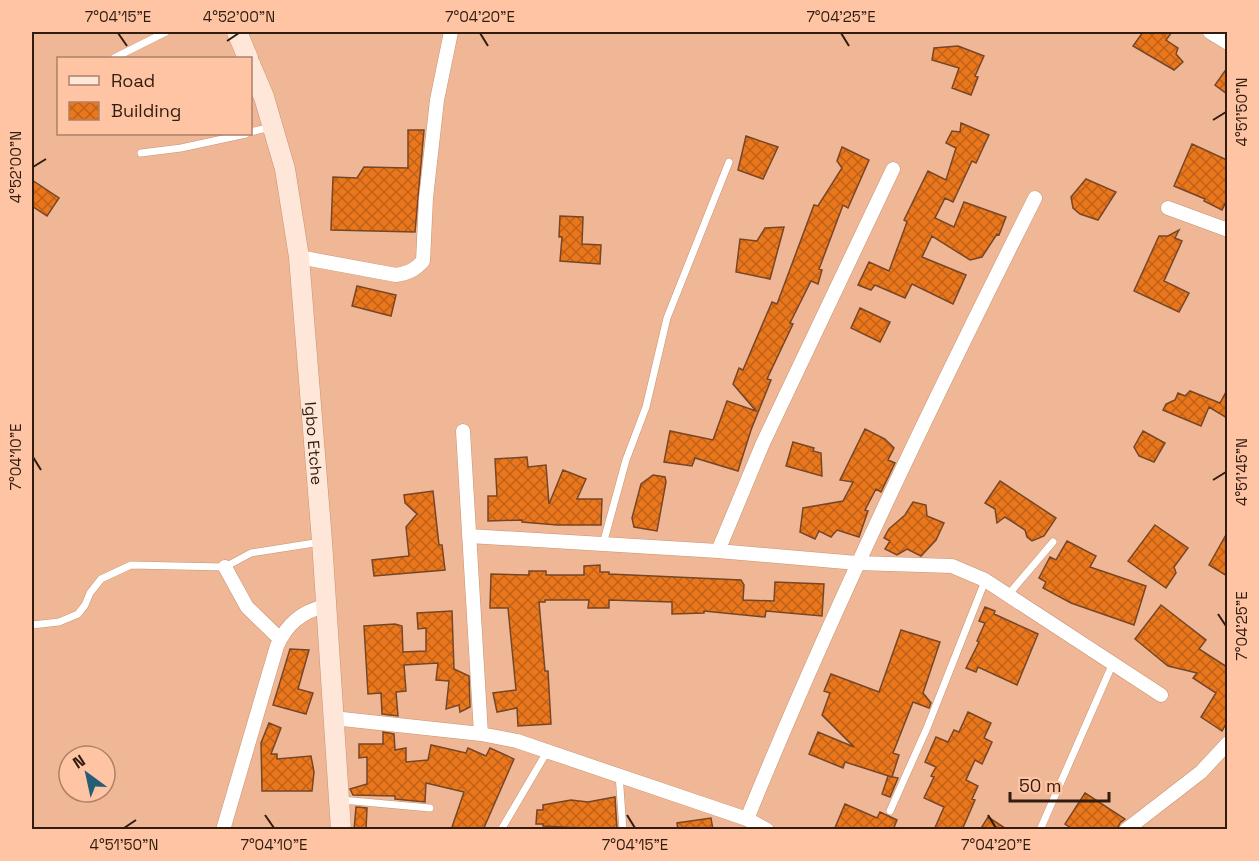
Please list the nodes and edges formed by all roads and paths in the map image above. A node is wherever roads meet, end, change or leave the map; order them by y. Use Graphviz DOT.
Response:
graph roads {
  1 [pos="166,32"];
  2 [pos="237,32"];
  3 [pos="451,32"];
  4 [pos="1210,32"];
  5 [pos="1227,43"];
  6 [pos="116,57"];
  7 [pos="248,57"];
  8 [pos="252,69"];
  9 [pos="274,126"];
  10 [pos="252,132"];
  11 [pos="239,135"];
  12 [pos="141,153"];
  13 [pos="729,162"];
  14 [pos="893,169"];
  15 [pos="1035,198"];
  16 [pos="1168,208"];
  17 [pos="1227,230"];
  18 [pos="299,257"];
  19 [pos="463,431"];
  20 [pos="469,536"];
  21 [pos="322,541"];
  22 [pos="1053,542"];
  23 [pos="603,544"];
  24 [pos="718,551"];
  25 [pos="857,563"];
  26 [pos="225,567"];
  27 [pos="985,580"];
  28 [pos="1008,595"];
  29 [pos="325,606"];
  30 [pos="32,625"];
  31 [pos="280,639"];
  32 [pos="1113,663"];
  33 [pos="1161,694"];
  34 [pos="333,718"];
  35 [pos="481,734"];
  36 [pos="1227,743"];
  37 [pos="548,750"];
  38 [pos="619,774"];
  39 [pos="339,800"];
  40 [pos="430,808"];
  41 [pos="890,811"];
  42 [pos="747,819"];
  43 [pos="223,830"];
  44 [pos="341,830"];
  45 [pos="501,830"];
  46 [pos="623,830"];
  47 [pos="767,830"];
  48 [pos="1040,830"];
  49 [pos="1126,830"];
  1 -- 6 [label="lane"];
  2 -- 7 [label="street"];
  3 -- 18 [label="street"];
  4 -- 5 [label="street"];
  8 -- 9 [label="street, Igbo Etche"];
  9 -- 10 [label="lane"];
  9 -- 18 [label="street, Igbo Etche"];
  11 -- 12 [label="lane"];
  13 -- 23 [label="lane"];
  14 -- 24 [label="street"];
  15 -- 25 [label="street"];
  16 -- 17 [label="street"];
  18 -- 21 [label="street, Igbo Etche"];
  19 -- 20 [label="street"];
  20 -- 23 [label="street"];
  20 -- 35 [label="street"];
  21 -- 26 [label="lane"];
  21 -- 29 [label="street, Igbo Etche"];
  22 -- 28 [label="lane"];
  23 -- 24 [label="street"];
  24 -- 25 [label="street"];
  25 -- 27 [label="street"];
  25 -- 42 [label="street"];
  26 -- 30 [label="lane"];
  26 -- 31 [label="street"];
  27 -- 28 [label="street"];
  27 -- 41 [label="lane"];
  28 -- 32 [label="street"];
  29 -- 31 [label="street"];
  29 -- 34 [label="street, Igbo Etche"];
  31 -- 43 [label="street"];
  32 -- 33 [label="street"];
  32 -- 48 [label="lane"];
  34 -- 35 [label="street"];
  34 -- 39 [label="street, Igbo Etche"];
  35 -- 37 [label="street"];
  36 -- 49 [label="street"];
  37 -- 38 [label="street"];
  37 -- 45 [label="lane"];
  38 -- 42 [label="street"];
  38 -- 46 [label="lane"];
  39 -- 40 [label="lane"];
  39 -- 44 [label="street, Igbo Etche"];
  42 -- 47 [label="street"];
}
